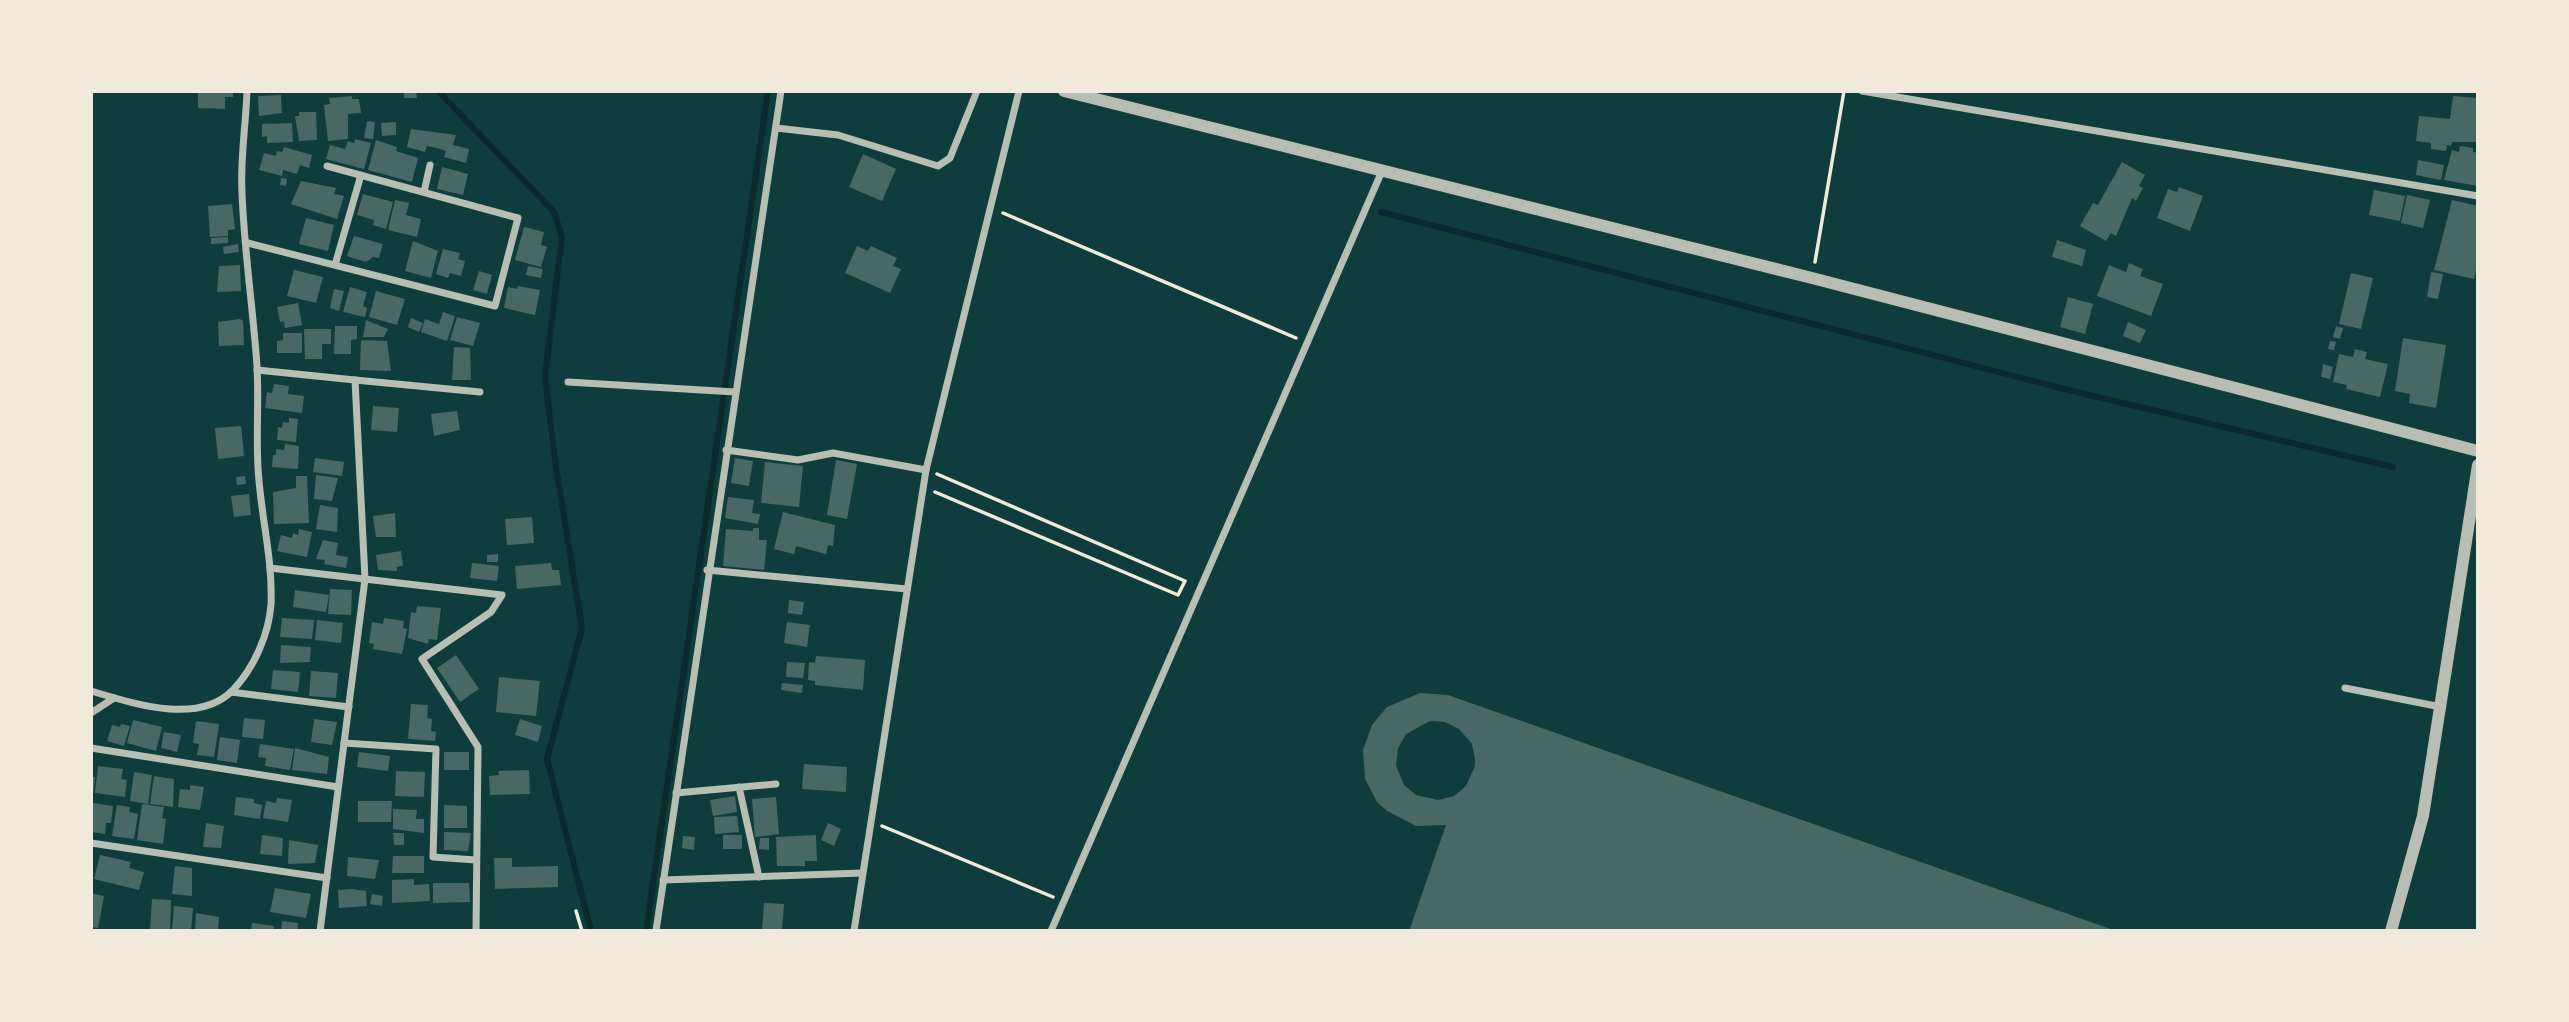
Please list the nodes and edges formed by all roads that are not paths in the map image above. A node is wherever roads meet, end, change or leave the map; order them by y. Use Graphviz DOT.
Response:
graph roads {
  1 [pos="247,91"];
  2 [pos="781,91"];
  3 [pos="977,91"];
  4 [pos="1019,91"];
  5 [pos="1064,91"];
  6 [pos="1862,91"];
  7 [pos="776,128"];
  8 [pos="430,165"];
  9 [pos="327,166"];
  10 [pos="1382,170"];
  11 [pos="361,175"];
  12 [pos="424,192"];
  13 [pos="2478,196"];
  14 [pos="248,243"];
  15 [pos="335,265"];
  16 [pos="257,370"];
  17 [pos="355,380"];
  18 [pos="568,382"];
  19 [pos="480,392"];
  20 [pos="735,392"];
  21 [pos="726,450"];
  22 [pos="2478,451"];
  23 [pos="2478,465"];
  24 [pos="926,470"];
  25 [pos="270,568"];
  26 [pos="707,570"];
  27 [pos="365,579"];
  28 [pos="907,589"];
  29 [pos="2345,688"];
  30 [pos="91,691"];
  31 [pos="231,692"];
  32 [pos="114,698"];
  33 [pos="349,707"];
  34 [pos="2441,707"];
  35 [pos="91,713"];
  36 [pos="344,743"];
  37 [pos="91,748"];
  38 [pos="776,784"];
  39 [pos="338,787"];
  40 [pos="739,787"];
  41 [pos="676,793"];
  42 [pos="91,843"];
  43 [pos="476,860"];
  44 [pos="862,873"];
  45 [pos="759,877"];
  46 [pos="327,878"];
  47 [pos="663,880"];
  48 [pos="320,931"];
  49 [pos="476,931"];
  50 [pos="656,931"];
  51 [pos="854,931"];
  52 [pos="1051,931"];
  53 [pos="2391,931"];
  1 -- 14 [label="street"];
  2 -- 7 [label="street"];
  3 -- 7 [label="street"];
  4 -- 24 [label="street"];
  5 -- 10 [label="street"];
  6 -- 13 [label="street"];
  7 -- 20 [label="street"];
  8 -- 12 [label="street"];
  9 -- 11 [label="street"];
  10 -- 22 [label="street"];
  10 -- 52 [label="street"];
  11 -- 12 [label="street"];
  11 -- 15 [label="street"];
  12 -- 15 [label="street"];
  14 -- 15 [label="street"];
  14 -- 16 [label="street"];
  16 -- 17 [label="street"];
  16 -- 25 [label="street"];
  17 -- 19 [label="street"];
  17 -- 27 [label="street"];
  18 -- 20 [label="street"];
  20 -- 21 [label="street"];
  21 -- 24 [label="street"];
  21 -- 26 [label="street"];
  23 -- 34 [label="street"];
  24 -- 28 [label="street"];
  25 -- 27 [label="street"];
  25 -- 31 [label="street"];
  26 -- 28 [label="street"];
  26 -- 41 [label="street"];
  27 -- 33 [label="street"];
  27 -- 43 [label="street"];
  28 -- 44 [label="street"];
  29 -- 34 [label="street"];
  30 -- 32 [label="street"];
  31 -- 32 [label="street"];
  31 -- 33 [label="street"];
  32 -- 35 [label="street"];
  33 -- 36 [label="street"];
  34 -- 53 [label="street"];
  36 -- 39 [label="street"];
  36 -- 43 [label="street"];
  37 -- 39 [label="street"];
  38 -- 40 [label="street"];
  39 -- 46 [label="street"];
  40 -- 41 [label="street"];
  40 -- 45 [label="street"];
  41 -- 47 [label="street"];
  42 -- 46 [label="street"];
  43 -- 49 [label="street"];
  44 -- 45 [label="street"];
  44 -- 51 [label="street"];
  45 -- 47 [label="street"];
  46 -- 48 [label="street"];
  47 -- 50 [label="street"];
}
